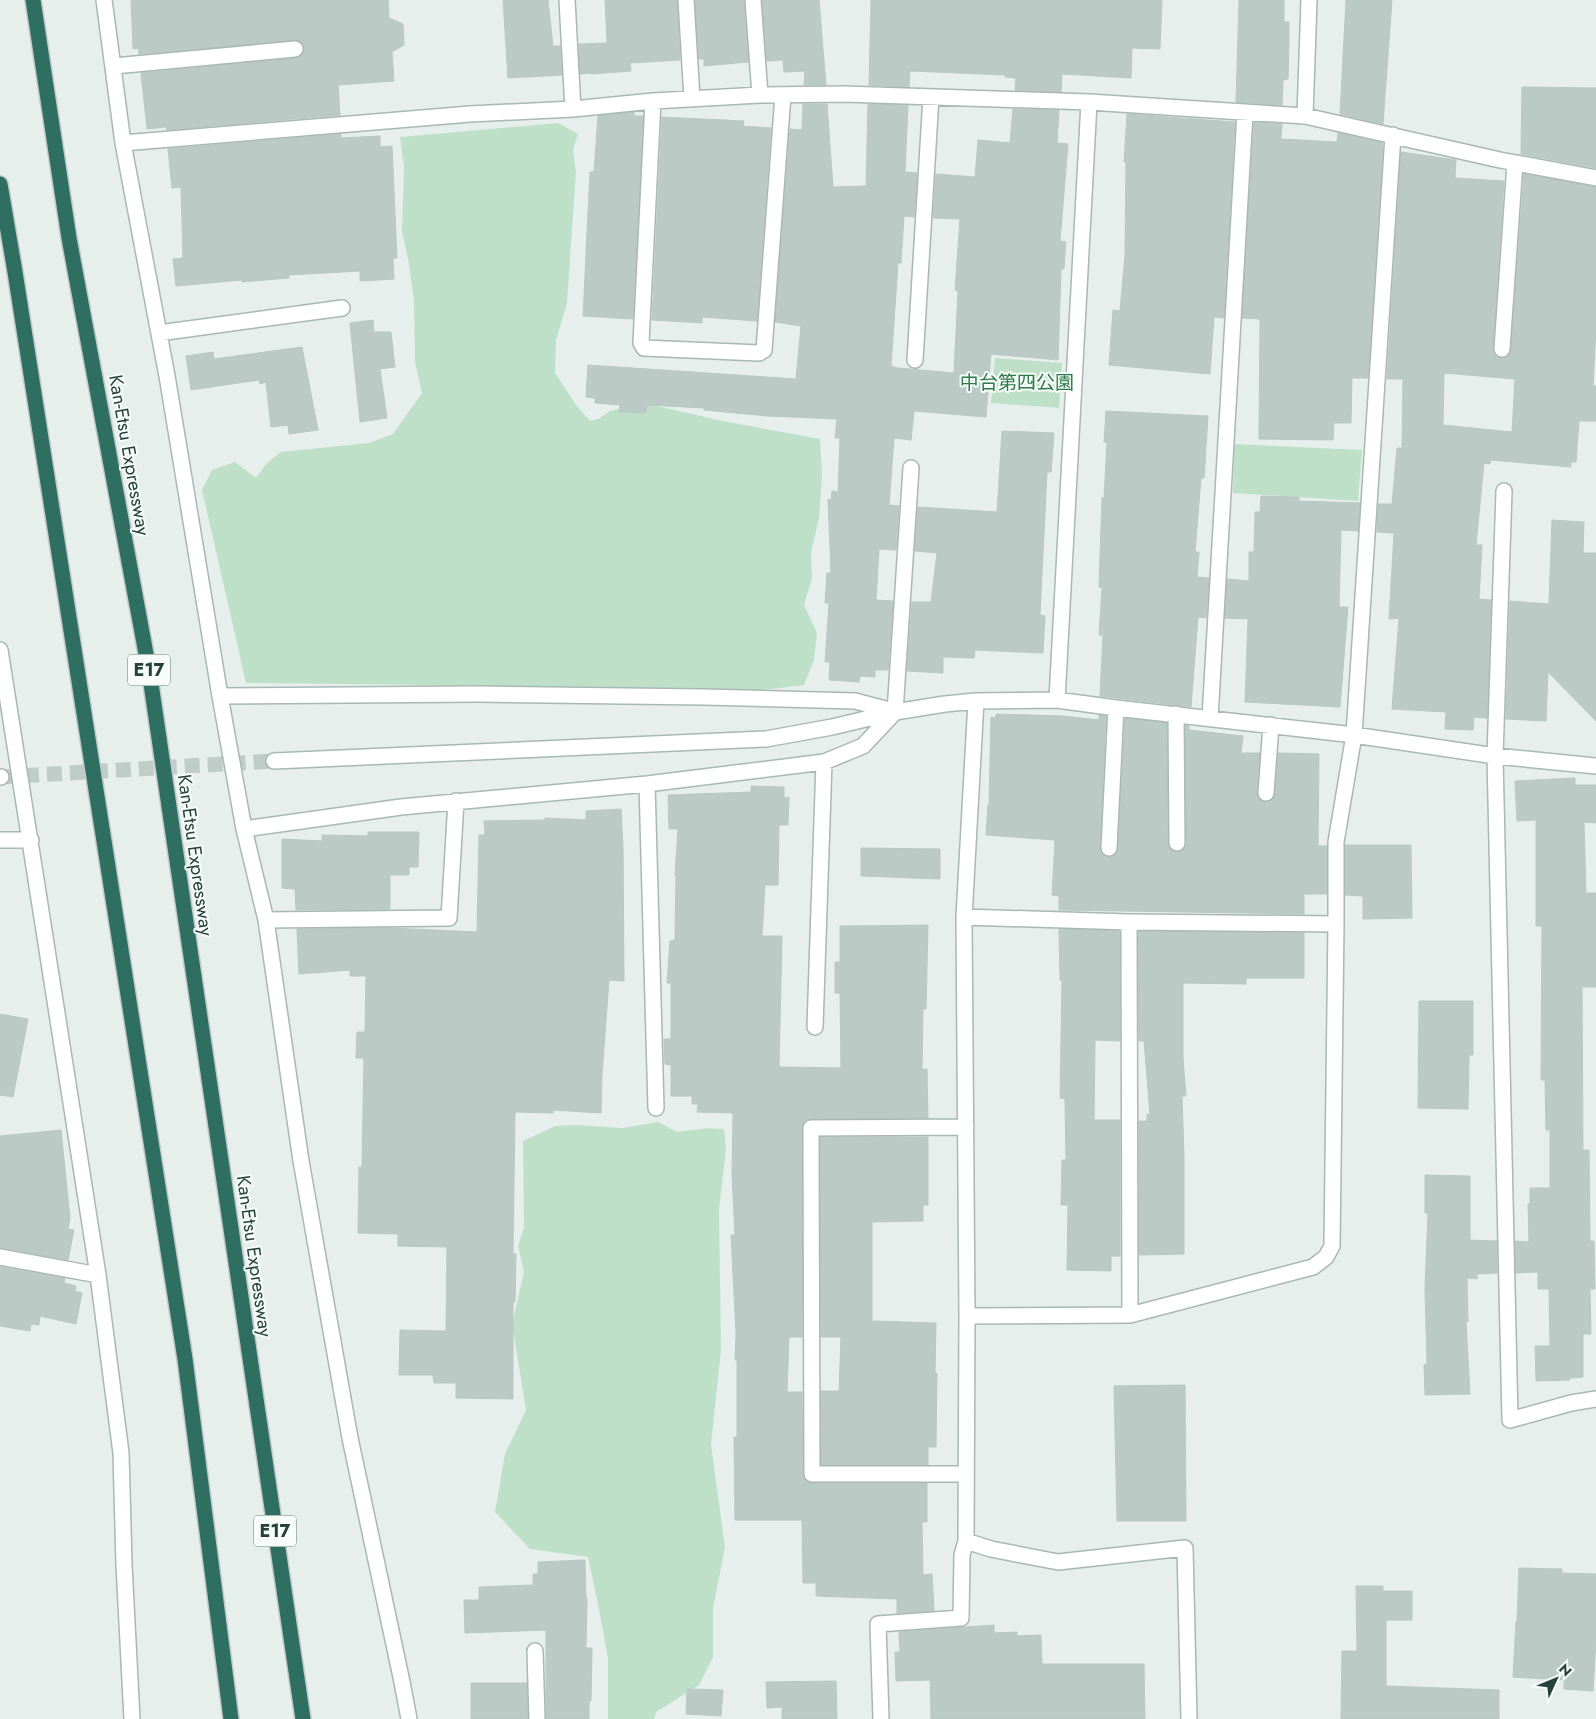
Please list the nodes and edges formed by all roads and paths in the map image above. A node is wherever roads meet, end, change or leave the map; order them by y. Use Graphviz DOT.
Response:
graph roads {
  1 [pos="33,0"];
  2 [pos="104,0"];
  3 [pos="567,0"];
  4 [pos="686,0"];
  5 [pos="753,0"];
  6 [pos="1309,0"];
  7 [pos="295,49"];
  8 [pos="114,66"];
  9 [pos="760,95"];
  10 [pos="783,95"];
  11 [pos="931,97"];
  12 [pos="692,98"];
  13 [pos="653,101"];
  14 [pos="1089,102"];
  15 [pos="574,108"];
  16 [pos="1246,113"];
  17 [pos="1305,116"];
  18 [pos="1393,135"];
  19 [pos="123,143"];
  20 [pos="1515,163"];
  21 [pos="1596,178"];
  22 [pos="0,184"];
  23 [pos="342,308"];
  24 [pos="159,333"];
  25 [pos="1502,350"];
  26 [pos="915,360"];
  27 [pos="911,468"];
  28 [pos="1504,491"];
  29 [pos="0,650"];
  30 [pos="220,696"];
  31 [pos="1057,700"];
  32 [pos="976,702"];
  33 [pos="5,708"];
  34 [pos="1116,708"];
  35 [pos="895,712"];
  36 [pos="1176,714"];
  37 [pos="1210,718"];
  38 [pos="1271,725"];
  39 [pos="1354,735"];
  40 [pos="1495,756"];
  41 [pos="274,761"];
  42 [pos="824,762"];
  43 [pos="1596,766"];
  44 [pos="647,784"];
  45 [pos="1266,794"];
  46 [pos="456,801"];
  47 [pos="244,829"];
  48 [pos="0,840"];
  49 [pos="31,840"];
  50 [pos="1178,843"];
  51 [pos="1109,848"];
  52 [pos="964,917"];
  53 [pos="266,920"];
  54 [pos="1129,922"];
  55 [pos="1336,924"];
  56 [pos="815,1027"];
  57 [pos="656,1108"];
  58 [pos="966,1127"];
  59 [pos="0,1258"];
  60 [pos="98,1275"];
  61 [pos="1130,1314"];
  62 [pos="967,1316"];
  63 [pos="1596,1400"];
  64 [pos="966,1474"];
  65 [pos="966,1541"];
  66 [pos="535,1651"];
  67 [pos="132,1719"];
  68 [pos="231,1719"];
  69 [pos="303,1719"];
  70 [pos="408,1719"];
  71 [pos="536,1719"];
  72 [pos="881,1719"];
  73 [pos="1189,1719"];
  1 -- 69 [label="highway, Kan-Etsu Expressway / E17"];
  2 -- 8 [label="street"];
  3 -- 15 [label="street"];
  4 -- 12 [label="street"];
  5 -- 9 [label="street"];
  6 -- 17 [label="street"];
  7 -- 8 [label="street"];
  8 -- 19 [label="street"];
  9 -- 10 [label="street"];
  9 -- 12 [label="street"];
  10 -- 11 [label="street"];
  10 -- 13 [label="street"];
  11 -- 14 [label="street"];
  11 -- 26 [label="street"];
  12 -- 13 [label="street"];
  13 -- 15 [label="street"];
  14 -- 16 [label="street"];
  14 -- 31 [label="street"];
  15 -- 19 [label="street"];
  16 -- 17 [label="street"];
  16 -- 37 [label="street"];
  17 -- 18 [label="street"];
  18 -- 20 [label="street"];
  18 -- 39 [label="street"];
  19 -- 24 [label="street"];
  20 -- 21 [label="street"];
  20 -- 25 [label="street"];
  22 -- 68 [label="highway"];
  23 -- 24 [label="street"];
  24 -- 30 [label="street"];
  27 -- 35 [label="street"];
  28 -- 40 [label="street"];
  29 -- 33 [label="street"];
  30 -- 35 [label="street"];
  30 -- 47 [label="street"];
  31 -- 32 [label="street"];
  31 -- 34 [label="street"];
  32 -- 35 [label="street"];
  32 -- 52 [label="street"];
  33 -- 49 [label="street"];
  34 -- 36 [label="street"];
  34 -- 51 [label="street"];
  35 -- 41 [label="street"];
  35 -- 42 [label="street"];
  36 -- 37 [label="street"];
  36 -- 50 [label="street"];
  37 -- 38 [label="street"];
  38 -- 39 [label="street"];
  38 -- 45 [label="street"];
  39 -- 40 [label="street"];
  39 -- 55 [label="street"];
  40 -- 43 [label="street"];
  40 -- 63 [label="street"];
  42 -- 44 [label="street"];
  42 -- 56 [label="street"];
  44 -- 46 [label="street"];
  44 -- 57 [label="street"];
  46 -- 47 [label="street"];
  46 -- 53 [label="street"];
  47 -- 53 [label="street"];
  48 -- 49 [label="street"];
  49 -- 60 [label="street"];
  52 -- 54 [label="street"];
  52 -- 58 [label="street"];
  53 -- 70 [label="street"];
  54 -- 55 [label="street"];
  54 -- 61 [label="street"];
  55 -- 61 [label="street"];
  58 -- 62 [label="street"];
  58 -- 64 [label="street"];
  59 -- 60 [label="street"];
  60 -- 67 [label="street"];
  61 -- 62 [label="street"];
  62 -- 64 [label="street"];
  64 -- 65 [label="street"];
  65 -- 72 [label="street"];
  65 -- 73 [label="street"];
  66 -- 71 [label="street"];
}
